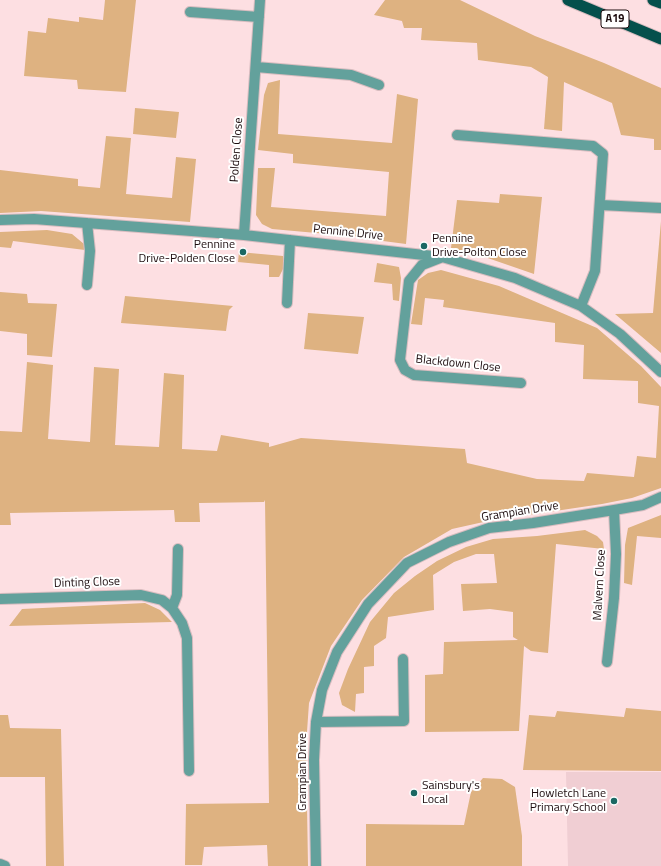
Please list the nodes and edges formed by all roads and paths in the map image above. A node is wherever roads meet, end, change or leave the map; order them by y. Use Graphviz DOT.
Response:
graph roads {
  1 [pos="260,0"];
  2 [pos="568,0"];
  3 [pos="653,0"];
  4 [pos="661,3"];
  5 [pos="190,12"];
  6 [pos="259,17"];
  7 [pos="661,39"];
  8 [pos="256,67"];
  9 [pos="379,85"];
  10 [pos="457,135"];
  11 [pos="600,205"];
  12 [pos="661,208"];
  13 [pos="0,220"];
  14 [pos="86,223"];
  15 [pos="244,235"];
  16 [pos="290,240"];
  17 [pos="442,257"];
  18 [pos="87,285"];
  19 [pos="287,303"];
  20 [pos="581,306"];
  21 [pos="661,372"];
  22 [pos="521,383"];
  23 [pos="661,497"];
  24 [pos="614,510"];
  25 [pos="178,549"];
  26 [pos="0,599"];
  27 [pos="172,608"];
  28 [pos="403,659"];
  29 [pos="607,662"];
  30 [pos="316,722"];
  31 [pos="189,771"];
  32 [pos="0,864"];
  33 [pos="5,866"];
  34 [pos="316,866"];
  1 -- 6 [label="street, Polden Close"];
  2 -- 7 [label="highway, A19"];
  3 -- 4 [label="highway"];
  5 -- 6 [label="street"];
  6 -- 8 [label="street, Polden Close"];
  8 -- 9 [label="street"];
  8 -- 15 [label="street, Polden Close"];
  10 -- 11 [label="street"];
  11 -- 12 [label="street"];
  11 -- 20 [label="street"];
  13 -- 14 [label="street, Pennine Drive"];
  14 -- 15 [label="street, Pennine Drive"];
  14 -- 18 [label="street"];
  15 -- 16 [label="street, Pennine Drive"];
  16 -- 17 [label="street, Pennine Drive"];
  16 -- 19 [label="street"];
  17 -- 20 [label="street, Pennine Drive"];
  17 -- 22 [label="street, Blackdown Close"];
  20 -- 21 [label="street, Pennine Drive"];
  23 -- 24 [label="street, Grampian Drive"];
  24 -- 29 [label="street, Malvern Close"];
  24 -- 30 [label="street, Grampian Drive"];
  25 -- 27 [label="street"];
  26 -- 27 [label="street, Dinting Close"];
  27 -- 31 [label="street, Dinting Close"];
  28 -- 30 [label="street"];
  30 -- 34 [label="street, Grampian Drive"];
  32 -- 33 [label="street"];
}
